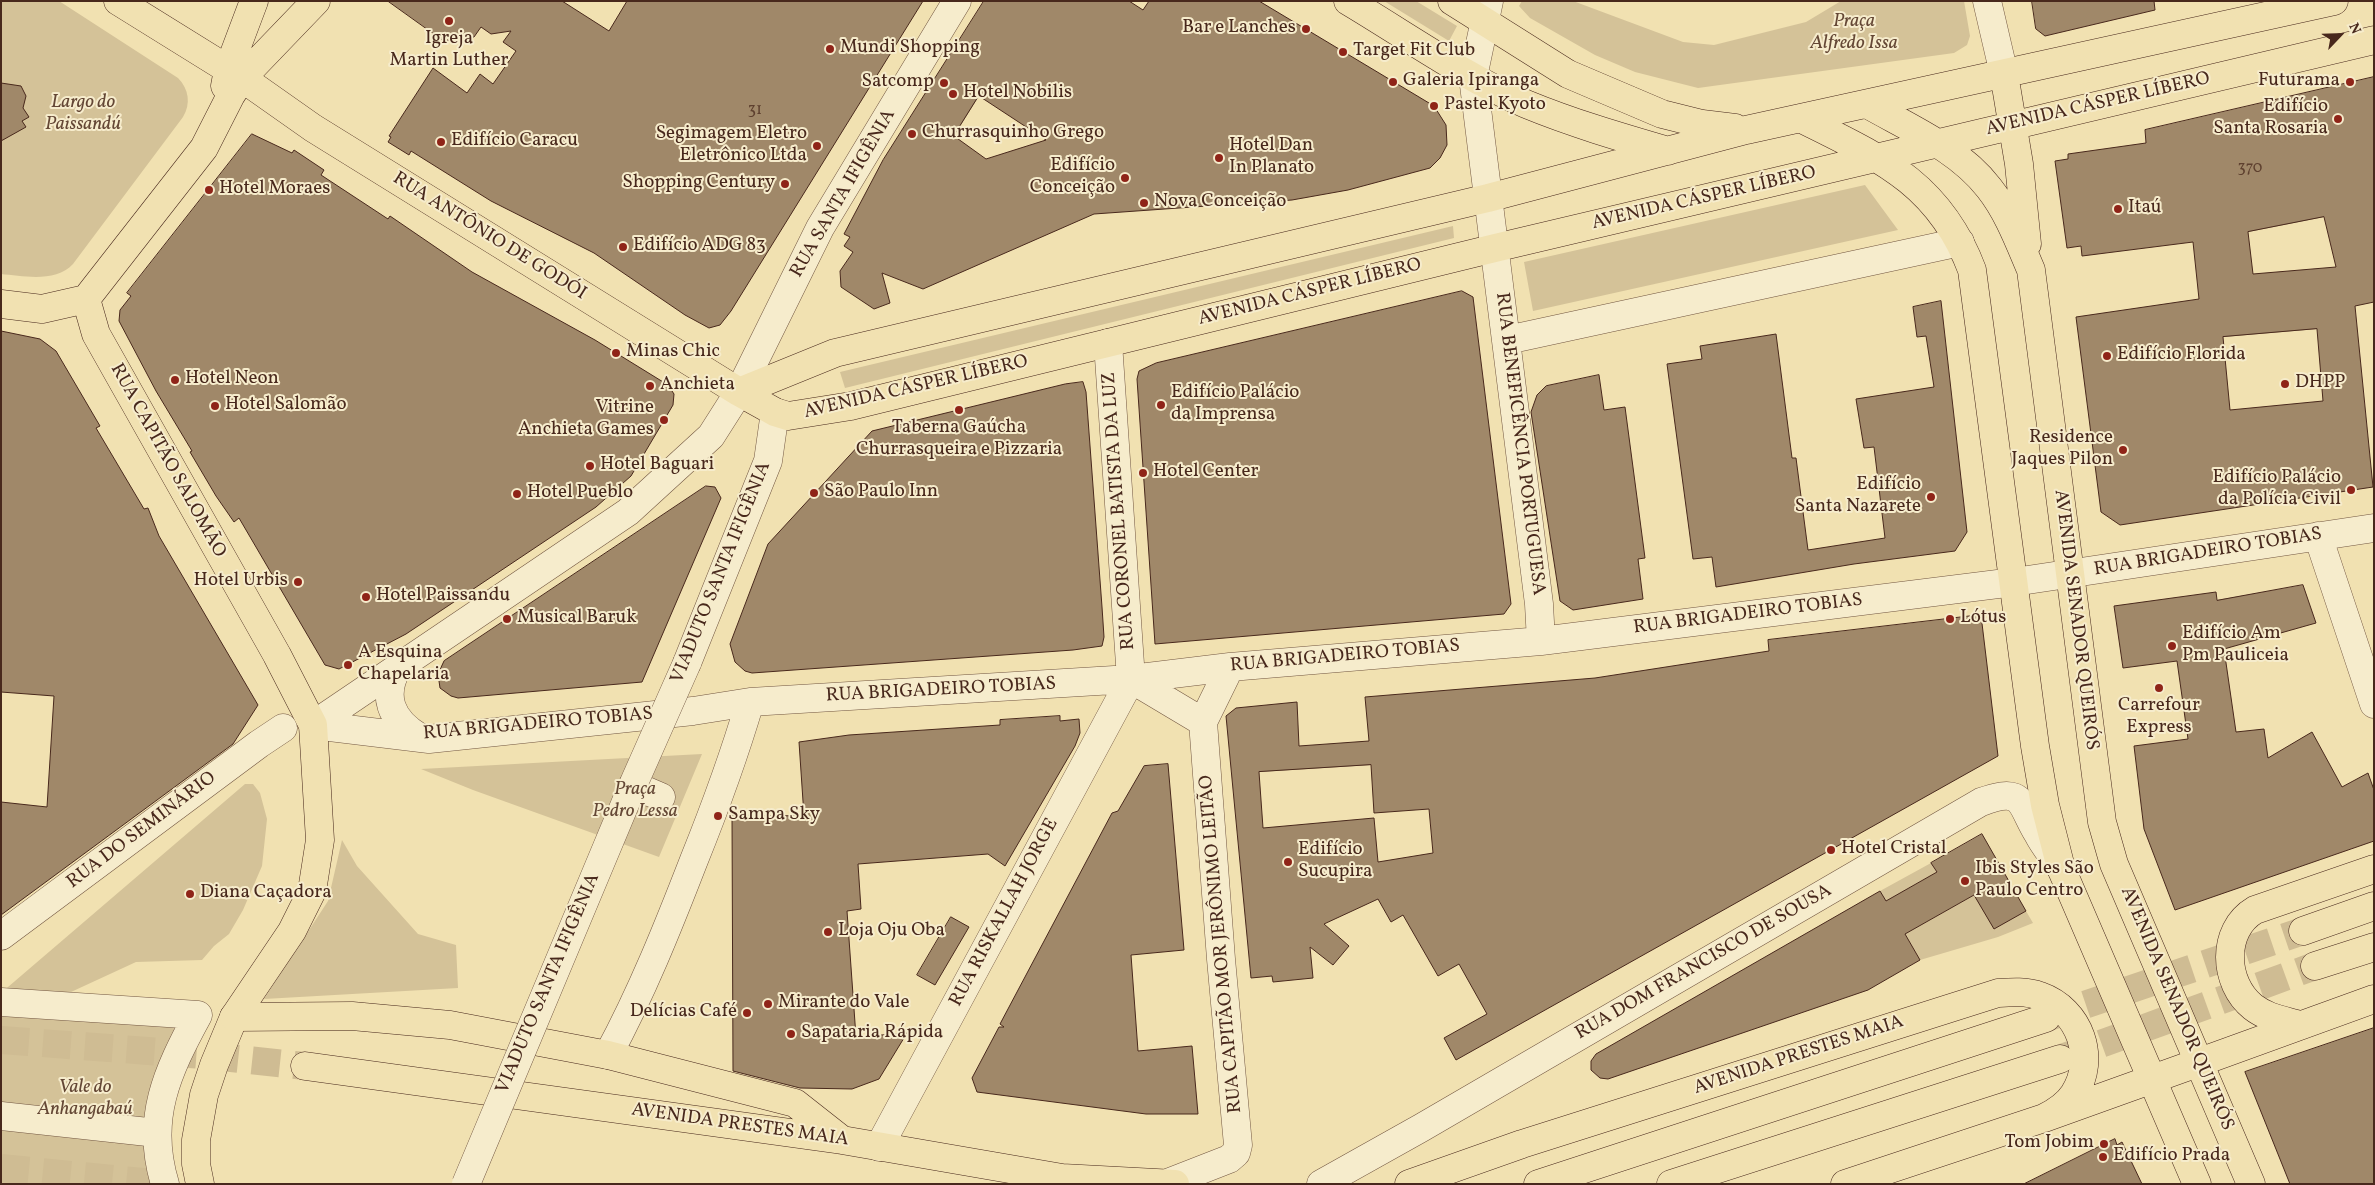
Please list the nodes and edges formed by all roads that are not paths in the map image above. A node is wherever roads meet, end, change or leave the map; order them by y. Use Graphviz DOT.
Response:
graph roads {
  1 [pos="118,1"];
  2 [pos="254,1"];
  3 [pos="316,1"];
  4 [pos="957,1"];
  5 [pos="1348,1"];
  6 [pos="1452,1"];
  7 [pos="1987,1"];
  8 [pos="2334,1"];
  9 [pos="1487,11"];
  10 [pos="2374,40"];
  11 [pos="235,74"];
  12 [pos="2004,74"];
  13 [pos="1473,76"];
  14 [pos="1867,104"];
  15 [pos="1800,118"];
  16 [pos="2013,126"];
  17 [pos="1746,130"];
  18 [pos="1935,143"];
  19 [pos="1669,151"];
  20 [pos="1878,157"];
  21 [pos="1488,198"];
  22 [pos="1960,242"];
  23 [pos="1495,248"];
  24 [pos="2031,270"];
  25 [pos="86,299"];
  26 [pos="1,304"];
  27 [pos="1507,340"];
  28 [pos="1108,343"];
  29 [pos="739,392"];
  30 [pos="775,412"];
  31 [pos="2374,528"];
  32 [pos="2318,536"];
  33 [pos="2068,575"];
  34 [pos="2014,582"];
  35 [pos="1541,640"];
  36 [pos="398,667"];
  37 [pos="1230,667"];
  38 [pos="1131,679"];
  39 [pos="750,702"];
  40 [pos="2374,704"];
  41 [pos="1203,722"];
  42 [pos="312,725"];
  43 [pos="283,728"];
  44 [pos="418,737"];
  45 [pos="633,785"];
  46 [pos="661,797"];
  47 [pos="2061,868"];
  48 [pos="2374,869"];
  49 [pos="2374,906"];
  50 [pos="2303,931"];
  51 [pos="1,936"];
  52 [pos="2374,947"];
  53 [pos="2315,966"];
  54 [pos="2374,999"];
  55 [pos="1,1002"];
  56 [pos="234,1017"];
  57 [pos="2046,1018"];
  58 [pos="2300,1025"];
  59 [pos="608,1055"];
  60 [pos="2060,1059"];
  61 [pos="2200,1062"];
  62 [pos="305,1066"];
  63 [pos="2152,1079"];
  64 [pos="1,1116"];
  65 [pos="2044,1118"];
  66 [pos="157,1133"];
  67 [pos="842,1140"];
  68 [pos="879,1147"];
  69 [pos="1172,1183"];
  70 [pos="165,1184"];
  71 [pos="200,1184"];
  72 [pos="466,1184"];
  73 [pos="1321,1184"];
  74 [pos="1410,1184"];
  75 [pos="1538,1184"];
  76 [pos="1671,1184"];
  77 [pos="1844,1184"];
  78 [pos="2197,1184"];
  79 [pos="2251,1184"];
  1 -- 11 [label="main road"];
  2 -- 11 [label="main road"];
  3 -- 11 [label="main road"];
  4 -- 29 [label="street, RUA SANTA IFIGÊNIA"];
  5 -- 13 [label="main road"];
  6 -- 9 [label="main road"];
  7 -- 12 [label="street"];
  8 -- 12 [label="main road"];
  9 -- 13 [label="street, RUA BENEFICÊNCIA PORTUGUESA"];
  9 -- 17 [label="main road"];
  10 -- 16 [label="main road, AVENIDA CÁSPER LÍBERO"];
  11 -- 25 [label="main road"];
  11 -- 29 [label="main road, RUA ANTÔNIO DE GODÓI"];
  12 -- 14 [label="main road"];
  12 -- 16 [label="main road"];
  13 -- 19 [label="main road"];
  13 -- 21 [label="street, RUA BENEFICÊNCIA PORTUGUESA"];
  14 -- 15 [label="main road"];
  14 -- 18 [label="main road, AVENIDA SENADOR QUEIRÓS"];
  15 -- 17 [label="main road"];
  15 -- 20 [label="main road"];
  16 -- 18 [label="main road, AVENIDA CÁSPER LÍBERO"];
  16 -- 24 [label="main road"];
  17 -- 19 [label="main road"];
  18 -- 20 [label="main road, AVENIDA CÁSPER LÍBERO"];
  18 -- 24 [label="main road, AVENIDA SENADOR QUEIRÓS"];
  19 -- 21 [label="main road"];
  20 -- 22 [label="main road"];
  20 -- 23 [label="main road, AVENIDA CÁSPER LÍBERO"];
  21 -- 23 [label="street, RUA BENEFICÊNCIA PORTUGUESA"];
  21 -- 29 [label="main road"];
  22 -- 27 [label="street"];
  22 -- 34 [label="main road"];
  23 -- 27 [label="street, RUA BENEFICÊNCIA PORTUGUESA"];
  23 -- 28 [label="main road, AVENIDA CÁSPER LÍBERO"];
  24 -- 33 [label="main road, AVENIDA SENADOR QUEIRÓS"];
  25 -- 26 [label="main road"];
  25 -- 42 [label="main road, RUA CAPITÃO SALOMÃO"];
  27 -- 35 [label="street, RUA BENEFICÊNCIA PORTUGUESA"];
  28 -- 30 [label="main road, AVENIDA CÁSPER LÍBERO"];
  28 -- 38 [label="street, RUA CORONEL BATISTA DA LUZ"];
  29 -- 30 [label="main road, AVENIDA CÁSPER LÍBERO"];
  29 -- 36 [label="street"];
  30 -- 45 [label="street, VIADUTO SANTA IFIGÊNIA, bridge"];
  31 -- 32 [label="street, RUA BRIGADEIRO TOBIAS"];
  32 -- 33 [label="street, RUA BRIGADEIRO TOBIAS"];
  32 -- 40 [label="street"];
  33 -- 34 [label="street, RUA BRIGADEIRO TOBIAS"];
  33 -- 61 [label="main road, AVENIDA SENADOR QUEIRÓS"];
  34 -- 35 [label="street, RUA BRIGADEIRO TOBIAS"];
  34 -- 47 [label="main road"];
  35 -- 37 [label="street, RUA BRIGADEIRO TOBIAS"];
  36 -- 42 [label="street"];
  36 -- 44 [label="street"];
  37 -- 38 [label="street, RUA BRIGADEIRO TOBIAS"];
  37 -- 41 [label="street"];
  38 -- 39 [label="street, RUA BRIGADEIRO TOBIAS"];
  38 -- 41 [label="street"];
  38 -- 68 [label="street, RUA RISKALLAH JORGE"];
  39 -- 44 [label="street, RUA BRIGADEIRO TOBIAS"];
  39 -- 59 [label="street"];
  41 -- 69 [label="street, RUA CAPITÃO MOR JERÔNIMO LEITÃO"];
  42 -- 44 [label="street, RUA BRIGADEIRO TOBIAS"];
  42 -- 56 [label="main road"];
  43 -- 51 [label="street, RUA DO SEMINÁRIO"];
  45 -- 46 [label="street"];
  45 -- 72 [label="street, VIADUTO SANTA IFIGÊNIA, bridge"];
  47 -- 63 [label="main road"];
  47 -- 73 [label="street, RUA DOM FRANCISCO DE SOUSA"];
  48 -- 58 [label="main road"];
  49 -- 50 [label="main road"];
  52 -- 53 [label="main road"];
  54 -- 58 [label="main road, AVENIDA PRESTES MAIA"];
  55 -- 66 [label="street"];
  56 -- 59 [label="main road"];
  56 -- 71 [label="main road"];
  57 -- 75 [label="main road"];
  58 -- 61 [label="main road, AVENIDA PRESTES MAIA"];
  59 -- 67 [label="main road"];
  60 -- 76 [label="main road"];
  61 -- 63 [label="main road, AVENIDA PRESTES MAIA"];
  61 -- 79 [label="main road, AVENIDA SENADOR QUEIRÓS"];
  62 -- 67 [label="main road, AVENIDA PRESTES MAIA"];
  63 -- 65 [label="main road, AVENIDA PRESTES MAIA"];
  63 -- 78 [label="main road"];
  64 -- 66 [label="street"];
  65 -- 74 [label="main road, AVENIDA PRESTES MAIA"];
  65 -- 77 [label="main road, AVENIDA PRESTES MAIA"];
  66 -- 70 [label="street"];
  67 -- 68 [label="main road, AVENIDA PRESTES MAIA"];
  68 -- 69 [label="main road, AVENIDA PRESTES MAIA"];
}
